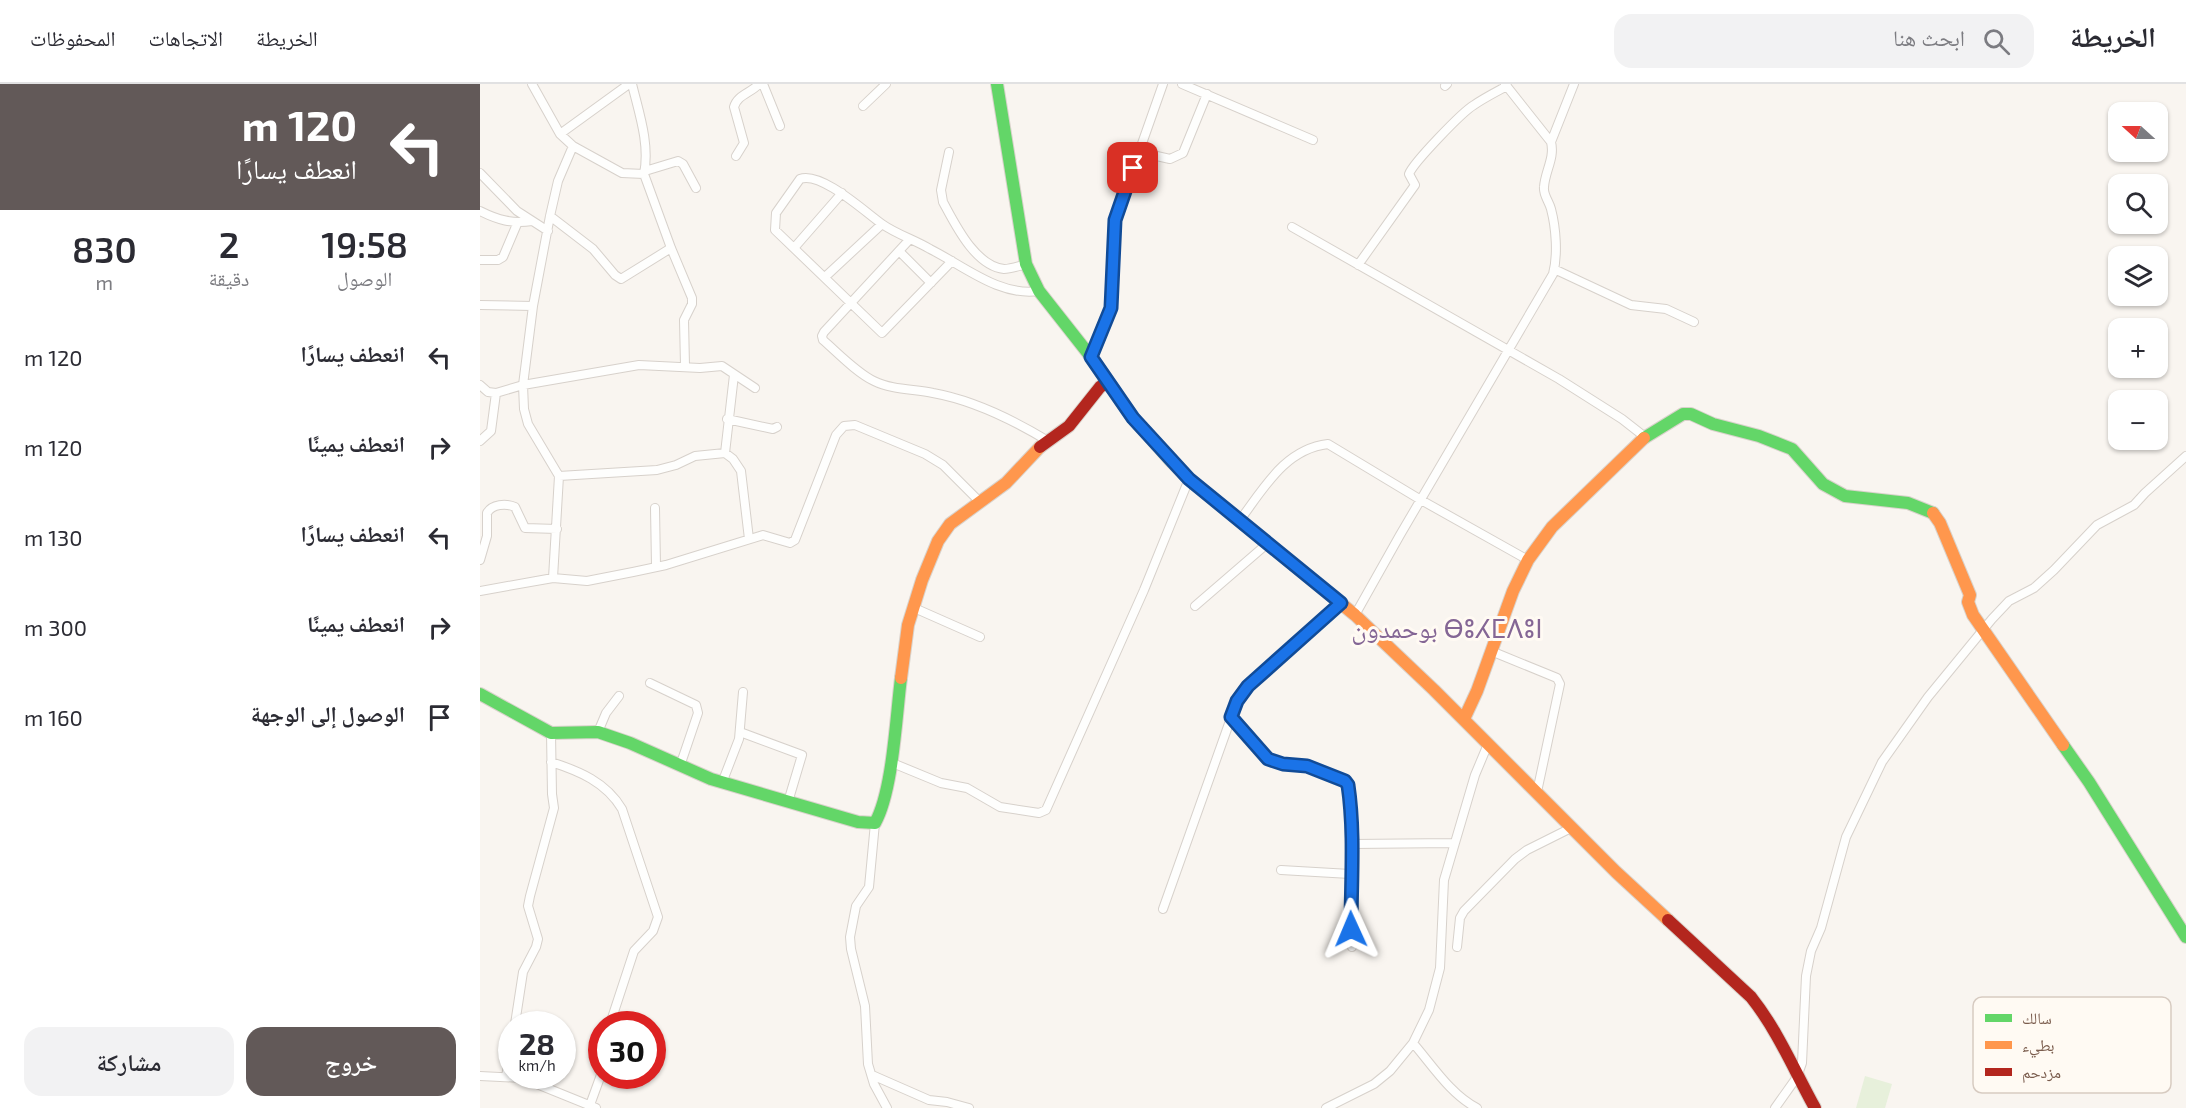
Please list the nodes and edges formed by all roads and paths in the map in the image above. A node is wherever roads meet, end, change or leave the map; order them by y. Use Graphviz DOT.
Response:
graph roads {
  1 [pos="532,84"];
  2 [pos="630,84"];
  3 [pos="761,84"];
  4 [pos="886,84"];
  5 [pos="997,84"];
  6 [pos="1163,84"];
  7 [pos="1182,84"];
  8 [pos="1574,84"];
  9 [pos="1506,85"];
  10 [pos="1206,94"];
  11 [pos="863,106"];
  12 [pos="780,126"];
  13 [pos="560,134"];
  14 [pos="1313,140"];
  15 [pos="1551,142"];
  16 [pos="573,146"];
  17 [pos="950,152"];
  18 [pos="1139,152"];
  19 [pos="736,156"];
  20 [pos="644,172"];
  21 [pos="480,173"];
  22 [pos="696,188"];
  23 [pos="842,194"];
  24 [pos="480,211"];
  25 [pos="550,216"];
  26 [pos="532,221"];
  27 [pos="517,224"];
  28 [pos="882,224"];
  29 [pos="1292,227"];
  30 [pos="548,231"];
  31 [pos="910,239"];
  32 [pos="671,248"];
  33 [pos="794,248"];
  34 [pos="899,251"];
  35 [pos="480,260"];
  36 [pos="952,261"];
  37 [pos="1026,264"];
  38 [pos="1358,265"];
  39 [pos="1554,269"];
  40 [pos="825,277"];
  41 [pos="931,283"];
  42 [pos="1039,291"];
  43 [pos="851,304"];
  44 [pos="480,306"];
  45 [pos="533,306"];
  46 [pos="1694,322"];
  47 [pos="1509,349"];
  48 [pos="1091,357"];
  49 [pos="685,366"];
  50 [pos="734,375"];
  51 [pos="1107,381"];
  52 [pos="480,385"];
  53 [pos="523,385"];
  54 [pos="755,388"];
  55 [pos="496,393"];
  56 [pos="727,419"];
  57 [pos="777,427"];
  58 [pos="1645,437"];
  59 [pos="480,441"];
  60 [pos="1048,441"];
  61 [pos="725,453"];
  62 [pos="2186,456"];
  63 [pos="559,476"];
  64 [pos="1189,479"];
  65 [pos="1421,500"];
  66 [pos="980,502"];
  67 [pos="655,508"];
  68 [pos="1240,520"];
  69 [pos="557,529"];
  70 [pos="749,539"];
  71 [pos="1268,543"];
  72 [pos="480,560"];
  73 [pos="1528,560"];
  74 [pos="656,566"];
  75 [pos="554,578"];
  76 [pos="480,591"];
  77 [pos="1341,603"];
  78 [pos="1195,606"];
  79 [pos="912,608"];
  80 [pos="1355,615"];
  81 [pos="1983,630"];
  82 [pos="980,637"];
  83 [pos="1491,651"];
  84 [pos="650,683"];
  85 [pos="743,692"];
  86 [pos="480,694"];
  87 [pos="619,696"];
  88 [pos="1231,717"];
  89 [pos="1464,720"];
  90 [pos="598,732"];
  91 [pos="740,732"];
  92 [pos="551,733"];
  93 [pos="1488,744"];
  94 [pos="551,762"];
  95 [pos="890,762"];
  96 [pos="680,766"];
  97 [pos="722,783"];
  98 [pos="1537,792"];
  99 [pos="788,802"];
  100 [pos="875,823"];
  101 [pos="1571,828"];
  102 [pos="1454,843"];
  103 [pos="1353,844"];
  104 [pos="1281,870"];
  105 [pos="1350,874"];
  106 [pos="1163,909"];
  107 [pos="2186,937"];
  108 [pos="1352,947"];
  109 [pos="1457,947"];
  110 [pos="517,1011"];
  111 [pos="614,1011"];
  112 [pos="1413,1043"];
  113 [pos="872,1075"];
  114 [pos="480,1076"];
  115 [pos="498,1076"];
  116 [pos="1797,1077"];
  117 [pos="549,1089"];
  118 [pos="598,1089"];
  119 [pos="593,1107"];
  120 [pos="887,1108"];
  121 [pos="969,1108"];
  122 [pos="1326,1108"];
  123 [pos="1477,1108"];
  124 [pos="1775,1108"];
  125 [pos="1815,1108"];
  1 -- 13 [label="street"];
  2 -- 13 [label="street"];
  2 -- 20 [label="street"];
  3 -- 12 [label="street"];
  3 -- 19 [label="street"];
  4 -- 11 [label="street"];
  5 -- 37 [label="street"];
  6 -- 18 [label="street"];
  7 -- 10 [label="street"];
  8 -- 15 [label="street"];
  9 -- 15 [label="street"];
  9 -- 38 [label="street"];
  10 -- 14 [label="street"];
  10 -- 18 [label="street"];
  13 -- 16 [label="street"];
  15 -- 39 [label="street"];
  16 -- 20 [label="street"];
  16 -- 25 [label="street"];
  17 -- 37 [label="street"];
  18 -- 48 [label="street"];
  20 -- 22 [label="street"];
  20 -- 32 [label="street"];
  21 -- 26 [label="street"];
  23 -- 28 [label="street"];
  23 -- 33 [label="street"];
  23 -- 33 [label="street"];
  24 -- 27 [label="street"];
  25 -- 30 [label="street"];
  25 -- 32 [label="street"];
  26 -- 27 [label="street"];
  26 -- 30 [label="street"];
  27 -- 35 [label="street"];
  28 -- 31 [label="street"];
  28 -- 40 [label="street"];
  29 -- 38 [label="street"];
  30 -- 45 [label="street"];
  31 -- 34 [label="street"];
  31 -- 36 [label="street"];
  32 -- 49 [label="street"];
  33 -- 40 [label="street"];
  34 -- 41 [label="street"];
  34 -- 43 [label="street"];
  36 -- 41 [label="street"];
  36 -- 42 [label="street"];
  37 -- 42 [label="street"];
  38 -- 47 [label="street"];
  39 -- 46 [label="street"];
  39 -- 47 [label="street"];
  40 -- 43 [label="street"];
  41 -- 43 [label="street"];
  42 -- 48 [label="street"];
  43 -- 60 [label="street"];
  44 -- 45 [label="street"];
  45 -- 53 [label="street"];
  47 -- 58 [label="street"];
  47 -- 65 [label="street"];
  48 -- 51 [label="street"];
  49 -- 50 [label="street"];
  49 -- 53 [label="street"];
  50 -- 54 [label="street"];
  50 -- 56 [label="street"];
  51 -- 60 [label="street"];
  51 -- 64 [label="street"];
  52 -- 55 [label="street"];
  53 -- 55 [label="street"];
  53 -- 63 [label="street"];
  55 -- 59 [label="street"];
  56 -- 57 [label="street"];
  56 -- 61 [label="street"];
  58 -- 73 [label="street"];
  58 -- 81 [label="street"];
  60 -- 66 [label="street"];
  61 -- 63 [label="street"];
  61 -- 70 [label="street"];
  62 -- 81 [label="street"];
  63 -- 69 [label="street"];
  64 -- 68 [label="street"];
  64 -- 95 [label="street"];
  65 -- 68 [label="street"];
  65 -- 73 [label="street"];
  65 -- 80 [label="street"];
  66 -- 70 [label="street"];
  66 -- 79 [label="street"];
  67 -- 74 [label="street"];
  68 -- 71 [label="street"];
  69 -- 72 [label="street"];
  69 -- 75 [label="street"];
  70 -- 74 [label="street"];
  71 -- 77 [label="street"];
  71 -- 78 [label="street"];
  73 -- 83 [label="street"];
  74 -- 75 [label="street"];
  75 -- 76 [label="street"];
  77 -- 80 [label="street"];
  77 -- 88 [label="street"];
  79 -- 82 [label="street"];
  79 -- 95 [label="street"];
  80 -- 89 [label="street"];
  81 -- 107 [label="street"];
  81 -- 116 [label="street"];
  83 -- 89 [label="street"];
  83 -- 98 [label="street"];
  84 -- 96 [label="street"];
  85 -- 91 [label="street"];
  86 -- 92 [label="street"];
  87 -- 90 [label="street"];
  88 -- 103 [label="street"];
  88 -- 106 [label="street"];
  89 -- 93 [label="street"];
  90 -- 92 [label="street"];
  90 -- 96 [label="street"];
  91 -- 97 [label="street"];
  91 -- 99 [label="street"];
  92 -- 94 [label="street"];
  93 -- 98 [label="street"];
  93 -- 102 [label="street"];
  94 -- 110 [label="street"];
  94 -- 111 [label="street"];
  95 -- 100 [label="street"];
  96 -- 97 [label="street"];
  97 -- 99 [label="street"];
  98 -- 101 [label="street"];
  99 -- 100 [label="street"];
  100 -- 113 [label="street"];
  101 -- 109 [label="street"];
  101 -- 116 [label="street"];
  102 -- 103 [label="street"];
  102 -- 112 [label="street"];
  103 -- 105 [label="street"];
  104 -- 105 [label="street"];
  105 -- 108 [label="street"];
  112 -- 122 [label="street"];
  112 -- 123 [label="street"];
  113 -- 120 [label="street"];
  113 -- 121 [label="street"];
  114 -- 115 [label="street"];
  116 -- 124 [label="street"];
  116 -- 125 [label="street"];
  117 -- 119 [label="street"];
  118 -- 119 [label="street"];
}
